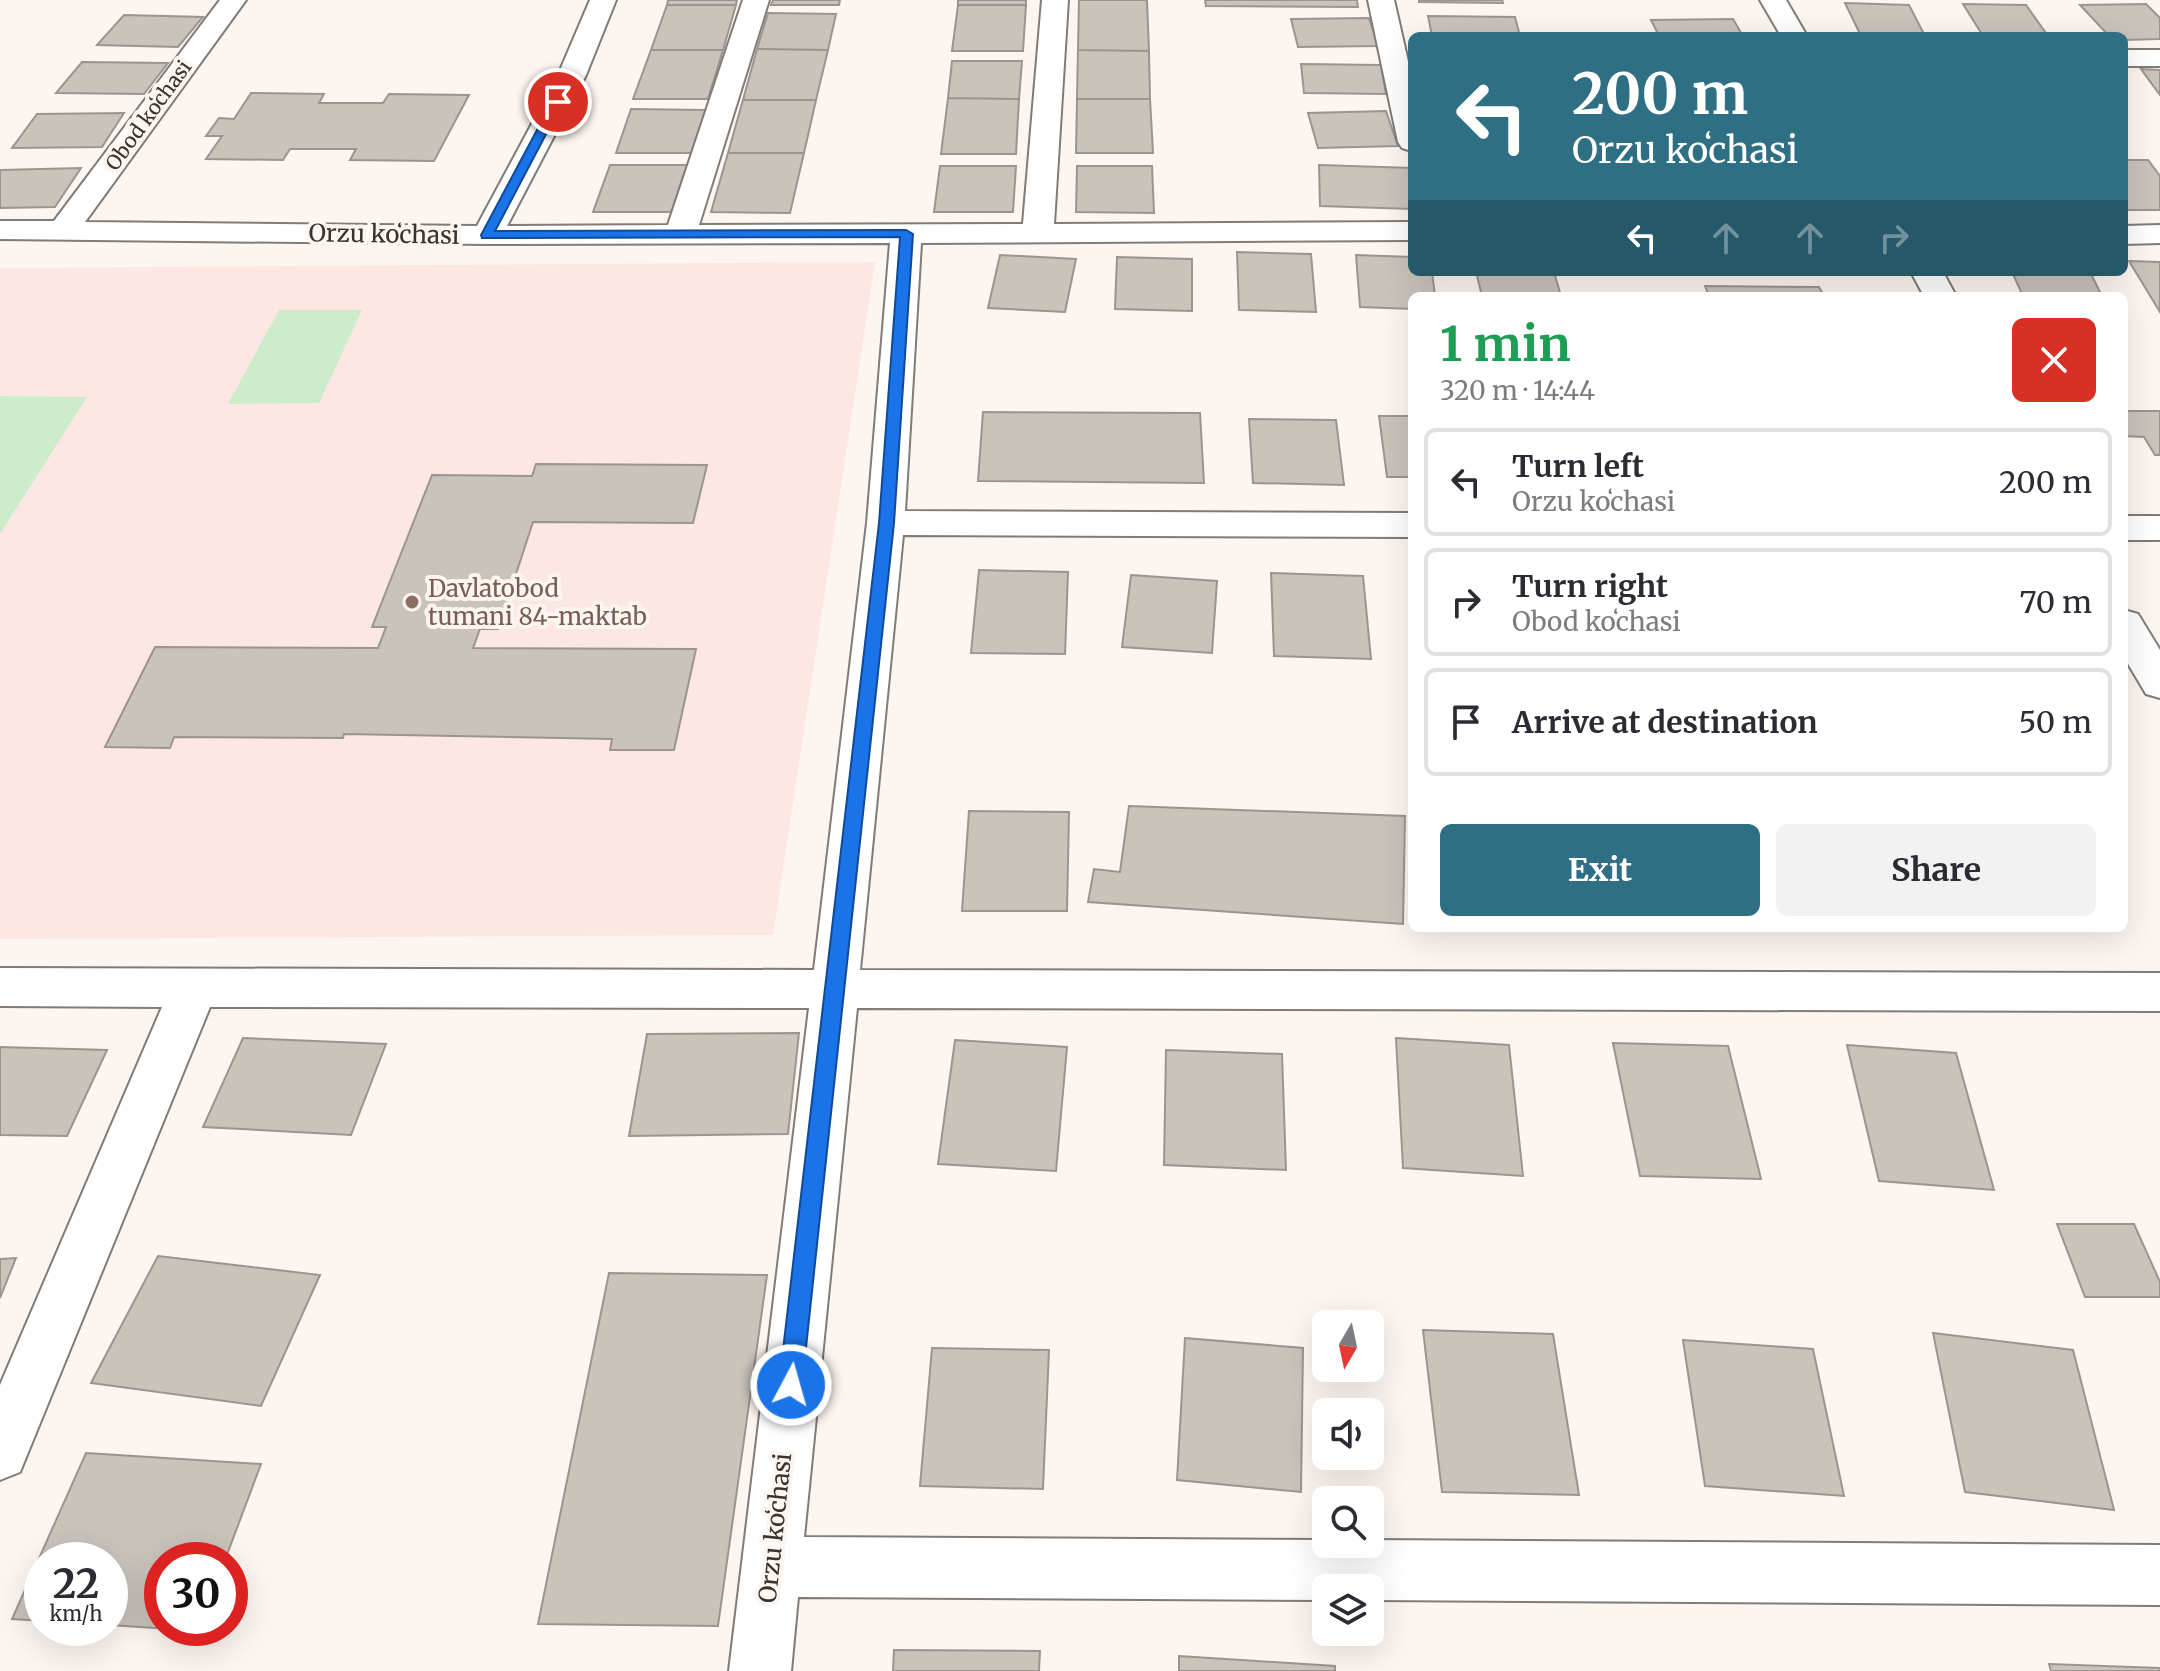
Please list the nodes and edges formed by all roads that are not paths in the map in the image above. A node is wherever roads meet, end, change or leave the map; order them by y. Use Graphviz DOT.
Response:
graph roads {
  1 [pos="233,0"];
  2 [pos="603,0"];
  3 [pos="756,0"];
  4 [pos="1055,0"];
  5 [pos="1381,0"];
  6 [pos="1773,0"];
  7 [pos="1792,32"];
  8 [pos="2128,58"];
  9 [pos="2160,58"];
  10 [pos="1408,124"];
  11 [pos="0,230"];
  12 [pos="63,230"];
  13 [pos="1408,231"];
  14 [pos="1038,232"];
  15 [pos="681,233"];
  16 [pos="906,234"];
  17 [pos="2160,234"];
  18 [pos="487,235"];
  19 [pos="2128,235"];
  20 [pos="886,523"];
  21 [pos="1408,525"];
  22 [pos="2128,528"];
  23 [pos="2160,528"];
  24 [pos="2128,630"];
  25 [pos="2160,684"];
  26 [pos="0,987"];
  27 [pos="194,987"];
  28 [pos="833,989"];
  29 [pos="2160,992"];
  30 [pos="0,1452"];
  31 [pos="771,1567"];
  32 [pos="2160,1575"];
  33 [pos="760,1671"];
  1 -- 12 [label="street, Obod koʻchasi"];
  2 -- 18 [label="street"];
  3 -- 15 [label="street"];
  4 -- 14 [label="street"];
  5 -- 10 [label="street"];
  6 -- 7 [label="street"];
  8 -- 9 [label="street"];
  11 -- 12 [label="street, Orzu koʻchasi"];
  12 -- 18 [label="street, Orzu koʻchasi"];
  13 -- 14 [label="street"];
  14 -- 16 [label="street"];
  15 -- 16 [label="street, Orzu koʻchasi"];
  15 -- 18 [label="street, Orzu koʻchasi"];
  16 -- 20 [label="street, Orzu koʻchasi"];
  17 -- 19 [label="street"];
  20 -- 21 [label="street"];
  20 -- 28 [label="street, Orzu koʻchasi"];
  22 -- 23 [label="street"];
  24 -- 25 [label="street"];
  26 -- 27 [label="street"];
  27 -- 28 [label="street"];
  27 -- 30 [label="street"];
  28 -- 29 [label="street"];
  28 -- 31 [label="street, Orzu koʻchasi"];
  31 -- 32 [label="street"];
  31 -- 33 [label="street, Orzu koʻchasi"];
}
